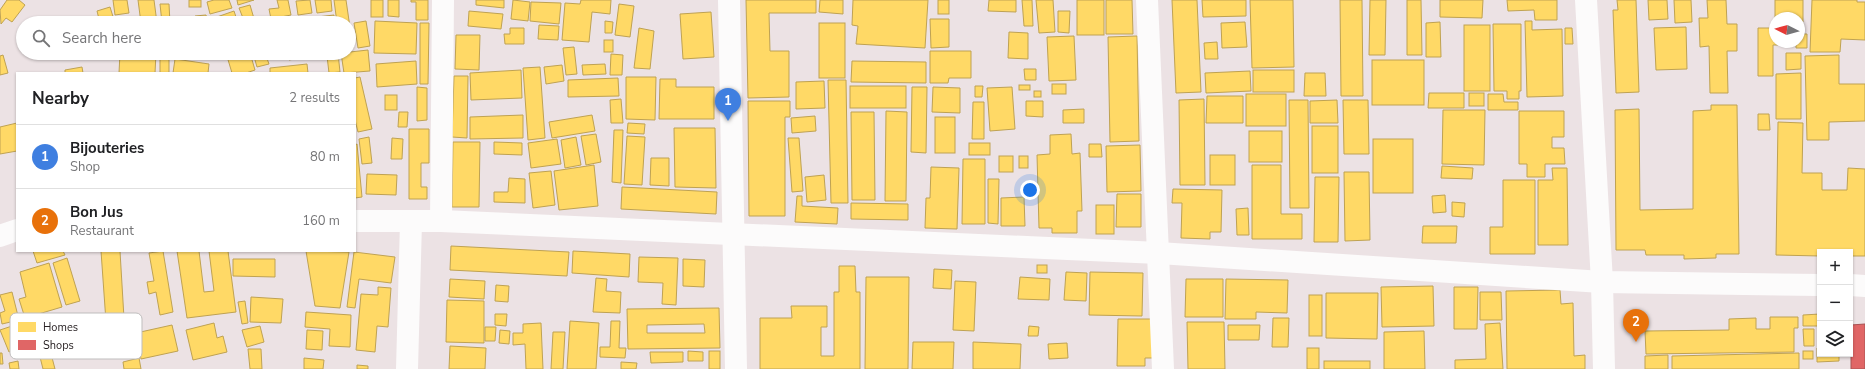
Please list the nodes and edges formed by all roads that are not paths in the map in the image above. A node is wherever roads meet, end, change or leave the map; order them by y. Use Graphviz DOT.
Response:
graph roads {
  1 [pos="443,0"];
  2 [pos="729,0"];
  3 [pos="1147,0"];
  4 [pos="1586,0"];
  5 [pos="356,221"];
  6 [pos="411,222"];
  7 [pos="441,222"];
  8 [pos="16,230"];
  9 [pos="734,234"];
  10 [pos="0,236"];
  11 [pos="1159,253"];
  12 [pos="1602,282"];
  13 [pos="1817,285"];
  14 [pos="1853,286"];
  15 [pos="1865,286"];
  16 [pos="407,369"];
  17 [pos="736,369"];
  18 [pos="1163,369"];
  19 [pos="1604,369"];
  1 -- 7 [label="street"];
  2 -- 9 [label="street"];
  3 -- 11 [label="street"];
  4 -- 12 [label="street"];
  5 -- 6 [label="street"];
  6 -- 7 [label="street"];
  6 -- 16 [label="street"];
  7 -- 9 [label="street"];
  8 -- 10 [label="street"];
  9 -- 11 [label="street"];
  9 -- 17 [label="street"];
  11 -- 12 [label="street"];
  11 -- 18 [label="street"];
  12 -- 13 [label="street"];
  12 -- 19 [label="street"];
  14 -- 15 [label="street"];
}
